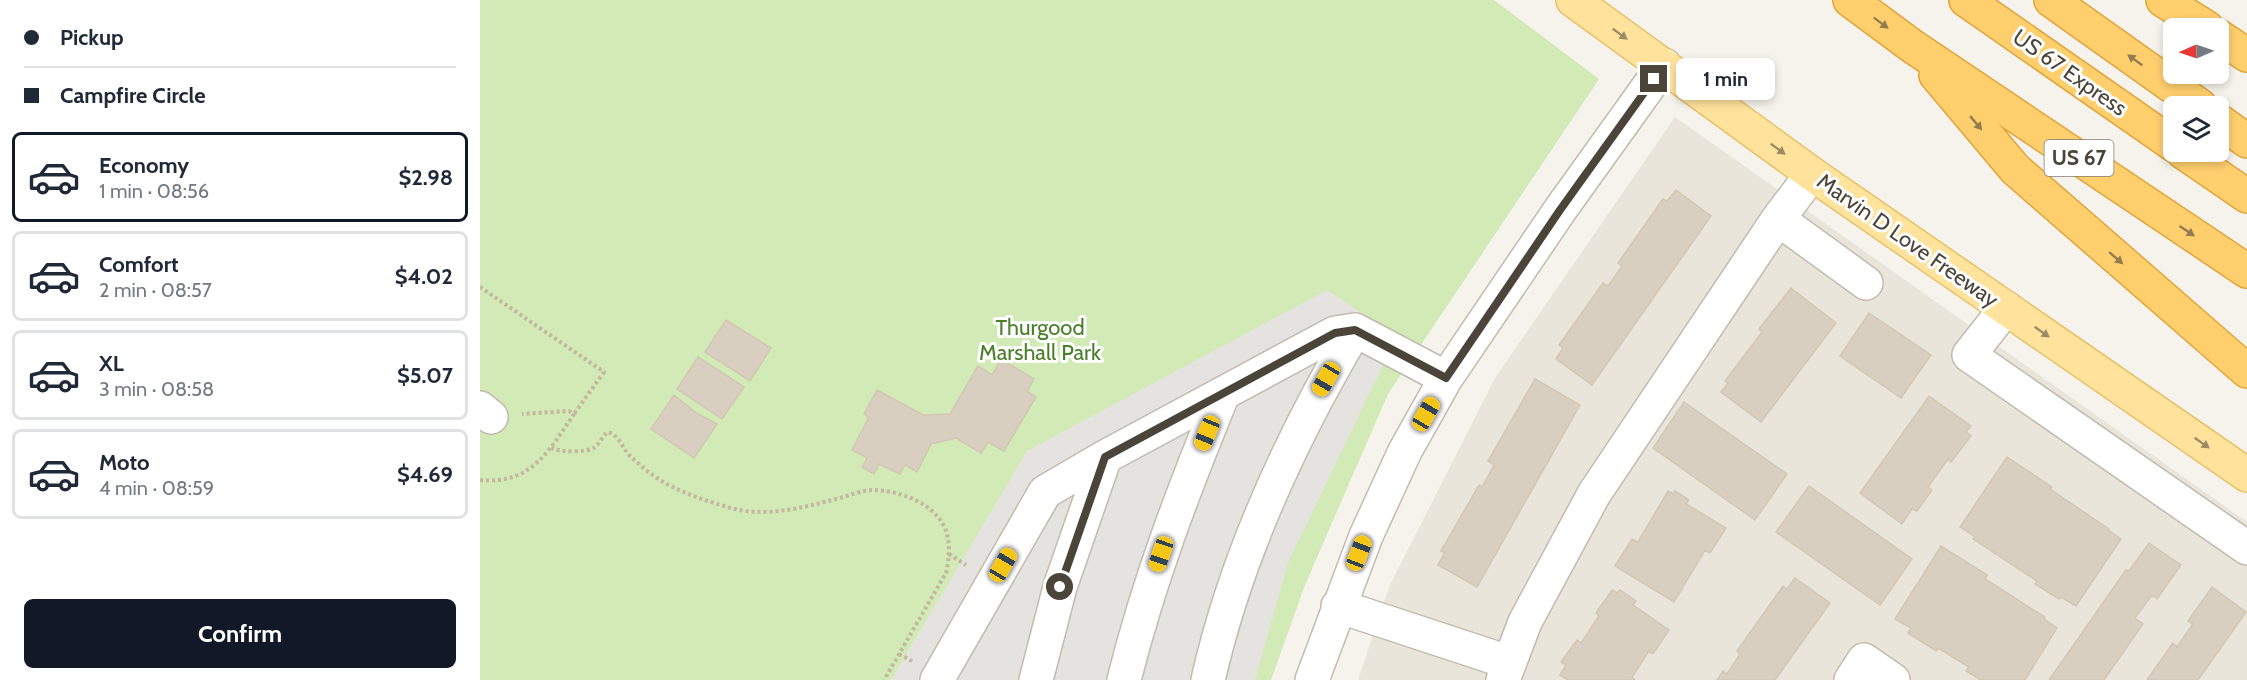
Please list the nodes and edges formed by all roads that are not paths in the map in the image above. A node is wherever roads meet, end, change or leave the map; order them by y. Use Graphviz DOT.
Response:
graph roads {
  1 [pos="1573,0"];
  2 [pos="1850,0"];
  3 [pos="1966,0"];
  4 [pos="2051,0"];
  5 [pos="2163,0"];
  6 [pos="2191,18"];
  7 [pos="2229,43"];
  8 [pos="1912,46"];
  9 [pos="2247,55"];
  10 [pos="1664,65"];
  11 [pos="2186,96"];
  12 [pos="2229,128"];
  13 [pos="2163,137"];
  14 [pos="2247,141"];
  15 [pos="2198,162"];
  16 [pos="1812,174"];
  17 [pos="2247,196"];
  18 [pos="1778,219"];
  19 [pos="2247,271"];
  20 [pos="1866,283"];
  21 [pos="2006,308"];
  22 [pos="1355,330"];
  23 [pos="2247,371"];
  24 [pos="1446,378"];
  25 [pos="1222,394"];
  26 [pos="1105,457"];
  27 [pos="2247,475"];
  28 [pos="2247,548"];
  29 [pos="1338,606"];
  30 [pos="1505,671"];
  31 [pos="937,680"];
  32 [pos="1036,680"];
  33 [pos="1124,680"];
  34 [pos="1208,680"];
  35 [pos="1312,680"];
  36 [pos="1851,680"];
  37 [pos="1893,680"];
  1 -- 10 [label="main road, Marvin D Love Freeway, one-way"];
  2 -- 8 [label="highway, US 67, one-way"];
  3 -- 13 [label="highway, US 67 Express"];
  11 -- 4 [label="highway, one-way"];
  5 -- 6 [label="highway"];
  7 -- 9 [label="highway"];
  8 -- 19 [label="highway, US 67, one-way"];
  8 -- 23 [label="highway, one-way"];
  10 -- 16 [label="main road, Marvin D Love Freeway, one-way"];
  10 -- 24 [label="street"];
  12 -- 14 [label="highway"];
  15 -- 17 [label="highway"];
  16 -- 18 [label="street"];
  16 -- 21 [label="main road, Marvin D Love Freeway"];
  18 -- 20 [label="street"];
  18 -- 30 [label="street"];
  21 -- 27 [label="main road, Marvin D Love Freeway, one-way"];
  21 -- 28 [label="street"];
  22 -- 24 [label="street"];
  22 -- 25 [label="street"];
  22 -- 34 [label="street"];
  24 -- 29 [label="street"];
  25 -- 26 [label="street"];
  25 -- 33 [label="street"];
  26 -- 31 [label="street"];
  26 -- 32 [label="street"];
  29 -- 30 [label="street"];
  29 -- 35 [label="street"];
  36 -- 37 [label="street"];
}
